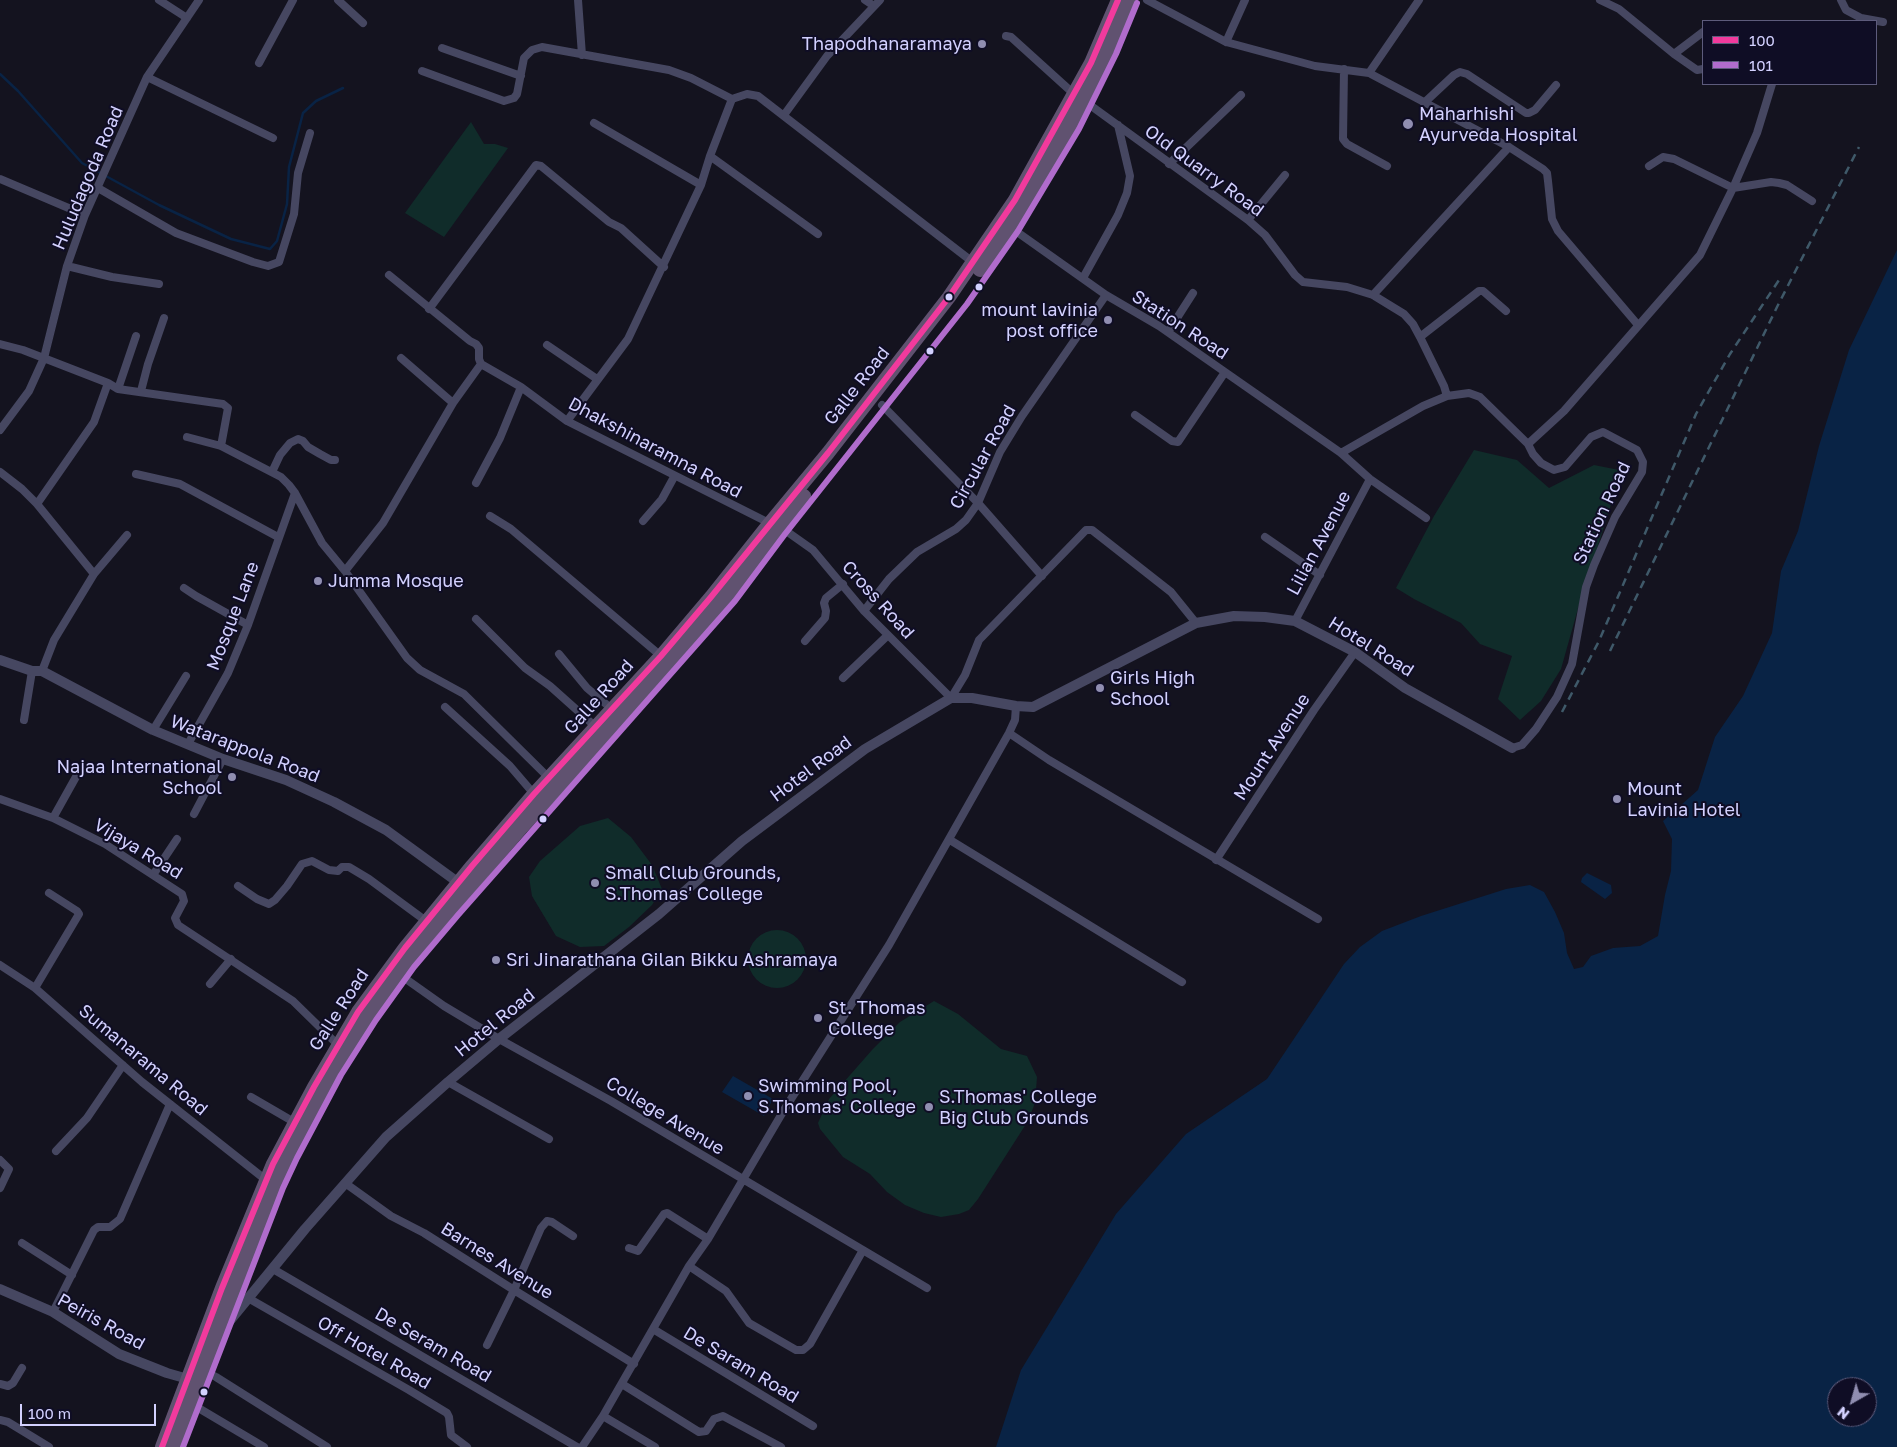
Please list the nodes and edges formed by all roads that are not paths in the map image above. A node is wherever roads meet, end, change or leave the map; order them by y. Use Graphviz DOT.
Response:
graph roads {
  1 [pos="159,0"];
  2 [pos="198,0"];
  3 [pos="293,0"];
  4 [pos="338,0"];
  5 [pos="578,0"];
  6 [pos="865,0"];
  7 [pos="880,0"];
  8 [pos="1118,0"];
  9 [pos="1129,0"];
  10 [pos="1146,0"];
  11 [pos="1245,0"];
  12 [pos="1419,0"];
  13 [pos="1600,0"];
  14 [pos="1841,0"];
  15 [pos="874,6"];
  16 [pos="187,18"];
  17 [pos="1872,20"];
  18 [pos="1877,21"];
  19 [pos="1883,22"];
  20 [pos="363,23"];
  21 [pos="1702,33"];
  22 [pos="1006,36"];
  23 [pos="1226,42"];
  24 [pos="442,48"];
  25 [pos="1674,54"];
  26 [pos="582,55"];
  27 [pos="259,63"];
  28 [pos="1702,69"];
  29 [pos="1344,70"];
  30 [pos="422,71"];
  31 [pos="1369,73"];
  32 [pos="521,76"];
  33 [pos="147,77"];
  34 [pos="1556,85"];
  35 [pos="1772,85"];
  36 [pos="1241,95"];
  37 [pos="1079,97"];
  38 [pos="732,99"];
  39 [pos="1424,103"];
  40 [pos="784,115"];
  41 [pos="594,123"];
  42 [pos="1118,126"];
  43 [pos="310,134"];
  44 [pos="273,138"];
  45 [pos="1509,147"];
  46 [pos="710,156"];
  47 [pos="1169,164"];
  48 [pos="1387,166"];
  49 [pos="1649,166"];
  50 [pos="1285,175"];
  51 [pos="0,179"];
  52 [pos="99,185"];
  53 [pos="701,185"];
  54 [pos="1733,188"];
  55 [pos="1812,200"];
  56 [pos="85,215"];
  57 [pos="1248,220"];
  58 [pos="1006,224"];
  59 [pos="818,234"];
  60 [pos="974,263"];
  61 [pos="67,266"];
  62 [pos="664,267"];
  63 [pos="389,275"];
  64 [pos="1083,278"];
  65 [pos="159,284"];
  66 [pos="1193,293"];
  67 [pos="1373,294"];
  68 [pos="1106,295"];
  69 [pos="429,309"];
  70 [pos="1506,311"];
  71 [pos="164,318"];
  72 [pos="1638,325"];
  73 [pos="1168,332"];
  74 [pos="136,336"];
  75 [pos="1420,338"];
  76 [pos="0,344"];
  77 [pos="547,345"];
  78 [pos="44,358"];
  79 [pos="401,358"];
  80 [pos="481,364"];
  81 [pos="1226,372"];
  82 [pos="598,379"];
  83 [pos="108,383"];
  84 [pos="521,387"];
  85 [pos="118,389"];
  86 [pos="141,391"];
  87 [pos="1447,396"];
  88 [pos="452,403"];
  89 [pos="882,405"];
  90 [pos="1135,415"];
  91 [pos="567,421"];
  92 [pos="0,430"];
  93 [pos="187,437"];
  94 [pos="1528,444"];
  95 [pos="221,446"];
  96 [pos="1341,453"];
  97 [pos="335,460"];
  98 [pos="0,472"];
  99 [pos="272,472"];
  100 [pos="136,474"];
  101 [pos="674,476"];
  102 [pos="1370,479"];
  103 [pos="476,483"];
  104 [pos="295,493"];
  105 [pos="978,503"];
  106 [pos="37,504"];
  107 [pos="490,516"];
  108 [pos="1426,518"];
  109 [pos="643,521"];
  110 [pos="773,526"];
  111 [pos="127,535"];
  112 [pos="1265,537"];
  113 [pos="278,538"];
  114 [pos="345,571"];
  115 [pos="94,574"];
  116 [pos="1320,574"];
  117 [pos="1042,576"];
  118 [pos="842,584"];
  119 [pos="184,588"];
  120 [pos="864,611"];
  121 [pos="476,619"];
  122 [pos="1295,621"];
  123 [pos="1196,623"];
  124 [pos="248,625"];
  125 [pos="888,636"];
  126 [pos="805,641"];
  127 [pos="1355,652"];
  128 [pos="559,654"];
  129 [pos="661,656"];
  130 [pos="0,660"];
  131 [pos="37,671"];
  132 [pos="186,676"];
  133 [pos="843,678"];
  134 [pos="951,698"];
  135 [pos="1016,706"];
  136 [pos="445,707"];
  137 [pos="613,710"];
  138 [pos="24,720"];
  139 [pos="597,728"];
  140 [pos="153,730"];
  141 [pos="1009,733"];
  142 [pos="188,744"];
  143 [pos="1512,748"];
  144 [pos="223,759"];
  145 [pos="77,775"];
  146 [pos="554,783"];
  147 [pos="534,794"];
  148 [pos="0,799"];
  149 [pos="194,814"];
  150 [pos="53,818"];
  151 [pos="177,839"];
  152 [pos="950,840"];
  153 [pos="1216,860"];
  154 [pos="153,876"];
  155 [pos="238,886"];
  156 [pos="463,886"];
  157 [pos="49,893"];
  158 [pos="1318,919"];
  159 [pos="426,922"];
  160 [pos="231,959"];
  161 [pos="0,965"];
  162 [pos="395,970"];
  163 [pos="1182,982"];
  164 [pos="210,984"];
  165 [pos="35,988"];
  166 [pos="499,1039"];
  167 [pos="338,1045"];
  168 [pos="123,1065"];
  169 [pos="448,1082"];
  170 [pos="251,1097"];
  171 [pos="170,1104"];
  172 [pos="294,1122"];
  173 [pos="549,1139"];
  174 [pos="56,1151"];
  175 [pos="0,1160"];
  176 [pos="266,1180"];
  177 [pos="743,1180"];
  178 [pos="344,1183"];
  179 [pos="0,1188"];
  180 [pos="573,1236"];
  181 [pos="708,1239"];
  182 [pos="22,1243"];
  183 [pos="629,1248"];
  184 [pos="863,1250"];
  185 [pos="690,1266"];
  186 [pos="273,1269"];
  187 [pos="72,1275"];
  188 [pos="927,1288"];
  189 [pos="0,1289"];
  190 [pos="228,1290"];
  191 [pos="514,1290"];
  192 [pos="248,1298"];
  193 [pos="53,1312"];
  194 [pos="653,1329"];
  195 [pos="213,1342"];
  196 [pos="486,1345"];
  197 [pos="634,1364"];
  198 [pos="22,1368"];
  199 [pos="203,1370"];
  200 [pos="188,1379"];
  201 [pos="0,1384"];
  202 [pos="622,1384"];
  203 [pos="190,1403"];
  204 [pos="603,1416"];
  205 [pos="0,1420"];
  206 [pos="813,1426"];
  207 [pos="49,1447"];
  208 [pos="162,1447"];
  209 [pos="174,1447"];
  210 [pos="264,1447"];
  211 [pos="327,1447"];
  212 [pos="467,1447"];
  213 [pos="577,1447"];
  214 [pos="582,1447"];
  215 [pos="655,1447"];
  216 [pos="781,1447"];
  1 -- 16 [label="street"];
  2 -- 16 [label="street, Huludagoda Road"];
  3 -- 27 [label="street"];
  4 -- 20 [label="street"];
  5 -- 26 [label="street"];
  6 -- 15 [label="street"];
  7 -- 15 [label="street"];
  8 -- 37 [label="highway, Galle Road"];
  9 -- 37 [label="highway, Galle Road"];
  10 -- 23 [label="street"];
  11 -- 23 [label="street"];
  12 -- 31 [label="street"];
  13 -- 25 [label="street"];
  14 -- 17 [label="street"];
  15 -- 40 [label="street"];
  16 -- 33 [label="street, Huludagoda Road"];
  18 -- 19 [label="street"];
  21 -- 25 [label="street"];
  22 -- 37 [label="street, Old Quarry Road"];
  23 -- 29 [label="street"];
  24 -- 32 [label="street"];
  25 -- 28 [label="street"];
  26 -- 32 [label="street"];
  26 -- 38 [label="street"];
  29 -- 31 [label="street"];
  29 -- 48 [label="street"];
  30 -- 32 [label="street"];
  31 -- 39 [label="street"];
  33 -- 44 [label="street"];
  33 -- 52 [label="street, Huludagoda Road"];
  34 -- 39 [label="street"];
  35 -- 54 [label="street"];
  36 -- 47 [label="street"];
  37 -- 42 [label="street, Old Quarry Road"];
  37 -- 58 [label="highway, Galle Road"];
  38 -- 40 [label="street"];
  38 -- 46 [label="street"];
  39 -- 45 [label="street"];
  40 -- 60 [label="street"];
  41 -- 53 [label="street"];
  42 -- 47 [label="street, Old Quarry Road"];
  42 -- 64 [label="street"];
  43 -- 52 [label="street"];
  45 -- 67 [label="street"];
  45 -- 72 [label="street"];
  46 -- 53 [label="street"];
  46 -- 59 [label="street"];
  47 -- 57 [label="street, Old Quarry Road"];
  49 -- 54 [label="street"];
  50 -- 57 [label="street"];
  51 -- 56 [label="street"];
  52 -- 56 [label="street, Huludagoda Road"];
  53 -- 62 [label="street"];
  54 -- 55 [label="street"];
  54 -- 72 [label="street"];
  56 -- 61 [label="street, Huludagoda Road"];
  57 -- 67 [label="street, Old Quarry Road"];
  58 -- 60 [label="highway, Galle Road"];
  58 -- 64 [label="street, Station Road"];
  58 -- 110 [label="highway, Galle Road"];
  60 -- 110 [label="highway, Galle Road"];
  61 -- 65 [label="street"];
  61 -- 78 [label="street, Huludagoda Road"];
  62 -- 69 [label="street"];
  62 -- 82 [label="street"];
  63 -- 69 [label="street"];
  64 -- 68 [label="street, Station Road"];
  66 -- 73 [label="street"];
  67 -- 75 [label="street, Old Quarry Road"];
  68 -- 73 [label="street, Station Road"];
  68 -- 105 [label="street, Circular Road"];
  69 -- 80 [label="street"];
  70 -- 75 [label="street"];
  71 -- 86 [label="street"];
  72 -- 94 [label="street"];
  73 -- 81 [label="street, Station Road"];
  74 -- 85 [label="street"];
  75 -- 87 [label="street, Old Quarry Road"];
  76 -- 78 [label="street"];
  77 -- 82 [label="street"];
  78 -- 83 [label="street"];
  78 -- 92 [label="street, Huludagoda Road"];
  79 -- 88 [label="street"];
  80 -- 84 [label="street, Dhakshinaramna Road"];
  80 -- 88 [label="street"];
  81 -- 90 [label="street"];
  81 -- 96 [label="street, Station Road"];
  82 -- 91 [label="street"];
  83 -- 85 [label="street"];
  83 -- 106 [label="street"];
  84 -- 91 [label="street, Dhakshinaramna Road"];
  84 -- 103 [label="street"];
  85 -- 86 [label="street"];
  86 -- 95 [label="street"];
  87 -- 94 [label="street, Station Road"];
  87 -- 96 [label="street, Station Road"];
  88 -- 114 [label="street"];
  89 -- 105 [label="street"];
  91 -- 101 [label="street, Dhakshinaramna Road"];
  93 -- 95 [label="street"];
  94 -- 143 [label="street, Station Road"];
  95 -- 99 [label="street"];
  96 -- 102 [label="street, Station Road"];
  97 -- 99 [label="street"];
  98 -- 106 [label="street"];
  99 -- 104 [label="street"];
  100 -- 113 [label="street"];
  101 -- 109 [label="street"];
  101 -- 110 [label="street, Dhakshinaramna Road"];
  102 -- 108 [label="street, Station Road"];
  102 -- 116 [label="street, Lilian Avenue"];
  104 -- 113 [label="street, Mosque Lane"];
  104 -- 114 [label="street"];
  105 -- 117 [label="street"];
  105 -- 120 [label="street, Circular Road"];
  106 -- 115 [label="street"];
  107 -- 129 [label="street"];
  110 -- 118 [label="street, Cross Road"];
  110 -- 129 [label="highway, Galle Road"];
  110 -- 146 [label="highway, Galle Road"];
  111 -- 115 [label="street"];
  112 -- 116 [label="street"];
  113 -- 124 [label="street, Mosque Lane"];
  114 -- 146 [label="street"];
  115 -- 131 [label="street"];
  116 -- 122 [label="street, Lilian Avenue"];
  117 -- 123 [label="street"];
  117 -- 134 [label="street"];
  118 -- 120 [label="street, Cross Road"];
  118 -- 126 [label="street"];
  119 -- 124 [label="street"];
  120 -- 125 [label="street, Cross Road"];
  121 -- 139 [label="street"];
  122 -- 123 [label="street, Hotel Road"];
  122 -- 127 [label="street, Hotel Road"];
  123 -- 135 [label="street, Hotel Road"];
  124 -- 142 [label="street, Mosque Lane"];
  125 -- 133 [label="street"];
  125 -- 134 [label="street, Cross Road"];
  127 -- 143 [label="street, Hotel Road"];
  127 -- 153 [label="street, Mount Avenue"];
  128 -- 137 [label="street"];
  129 -- 137 [label="highway, Galle Road"];
  130 -- 131 [label="street, Watarappola Road"];
  131 -- 138 [label="street"];
  131 -- 140 [label="street, Watarappola Road"];
  132 -- 140 [label="street"];
  134 -- 135 [label="street, Hotel Road"];
  134 -- 166 [label="street, Hotel Road"];
  135 -- 141 [label="street"];
  136 -- 147 [label="street"];
  137 -- 139 [label="highway, Galle Road"];
  139 -- 146 [label="highway, Galle Road"];
  140 -- 142 [label="street, Watarappola Road"];
  141 -- 152 [label="street"];
  141 -- 153 [label="street"];
  142 -- 144 [label="street, Watarappola Road"];
  144 -- 149 [label="street"];
  144 -- 156 [label="street, Watarappola Road"];
  145 -- 150 [label="street"];
  146 -- 147 [label="highway, Galle Road"];
  146 -- 156 [label="highway, Galle Road"];
  147 -- 156 [label="highway, Galle Road"];
  148 -- 150 [label="street, Vijaya Road"];
  150 -- 154 [label="street, Vijaya Road"];
  151 -- 154 [label="street"];
  152 -- 163 [label="street"];
  152 -- 177 [label="street"];
  153 -- 158 [label="street"];
  154 -- 160 [label="street, Vijaya Road"];
  155 -- 159 [label="street"];
  156 -- 159 [label="highway, Galle Road"];
  156 -- 162 [label="highway, Galle Road"];
  157 -- 165 [label="street"];
  159 -- 162 [label="highway, Galle Road"];
  160 -- 164 [label="street"];
  160 -- 167 [label="street, Vijaya Road"];
  161 -- 165 [label="street, Sumanarama Road"];
  162 -- 166 [label="street, College Avenue"];
  162 -- 167 [label="highway, Galle Road"];
  162 -- 190 [label="highway, Galle Road"];
  165 -- 168 [label="street, Sumanarama Road"];
  166 -- 169 [label="street, Hotel Road"];
  166 -- 177 [label="street, College Avenue"];
  167 -- 172 [label="highway, Galle Road"];
  168 -- 171 [label="street, Sumanarama Road"];
  168 -- 174 [label="street"];
  169 -- 173 [label="street"];
  169 -- 178 [label="street, Hotel Road"];
  170 -- 172 [label="street"];
  171 -- 176 [label="street, Sumanarama Road"];
  171 -- 187 [label="street"];
  172 -- 176 [label="highway, Galle Road"];
  175 -- 179 [label="street"];
  176 -- 190 [label="highway, Galle Road"];
  177 -- 181 [label="street"];
  177 -- 184 [label="street, College Avenue"];
  178 -- 186 [label="street, Hotel Road"];
  178 -- 191 [label="street, Barnes Avenue"];
  180 -- 191 [label="street"];
  181 -- 183 [label="street"];
  181 -- 185 [label="street"];
  182 -- 187 [label="street"];
  184 -- 185 [label="street"];
  184 -- 188 [label="street, College Avenue"];
  185 -- 194 [label="street"];
  186 -- 192 [label="street, Hotel Road"];
  186 -- 213 [label="street, De Seram Road"];
  187 -- 193 [label="street"];
  189 -- 193 [label="street, Peiris Road"];
  190 -- 192 [label="street"];
  190 -- 195 [label="highway, Galle Road"];
  190 -- 200 [label="highway, Galle Road"];
  191 -- 196 [label="street"];
  191 -- 197 [label="street, Barnes Avenue"];
  192 -- 195 [label="street, Hotel Road"];
  192 -- 212 [label="street, Off Hotel Road"];
  193 -- 200 [label="street, Peiris Road"];
  194 -- 197 [label="street"];
  194 -- 206 [label="street, De Saram Road"];
  195 -- 199 [label="highway, Galle Road"];
  197 -- 202 [label="street"];
  198 -- 201 [label="street"];
  199 -- 203 [label="highway, Galle Road"];
  199 -- 211 [label="street"];
  200 -- 208 [label="highway, Galle Road"];
  202 -- 204 [label="street"];
  202 -- 216 [label="street"];
  203 -- 209 [label="highway, Galle Road"];
  203 -- 210 [label="street"];
  204 -- 214 [label="street"];
  204 -- 215 [label="street"];
  205 -- 207 [label="street"];
}
